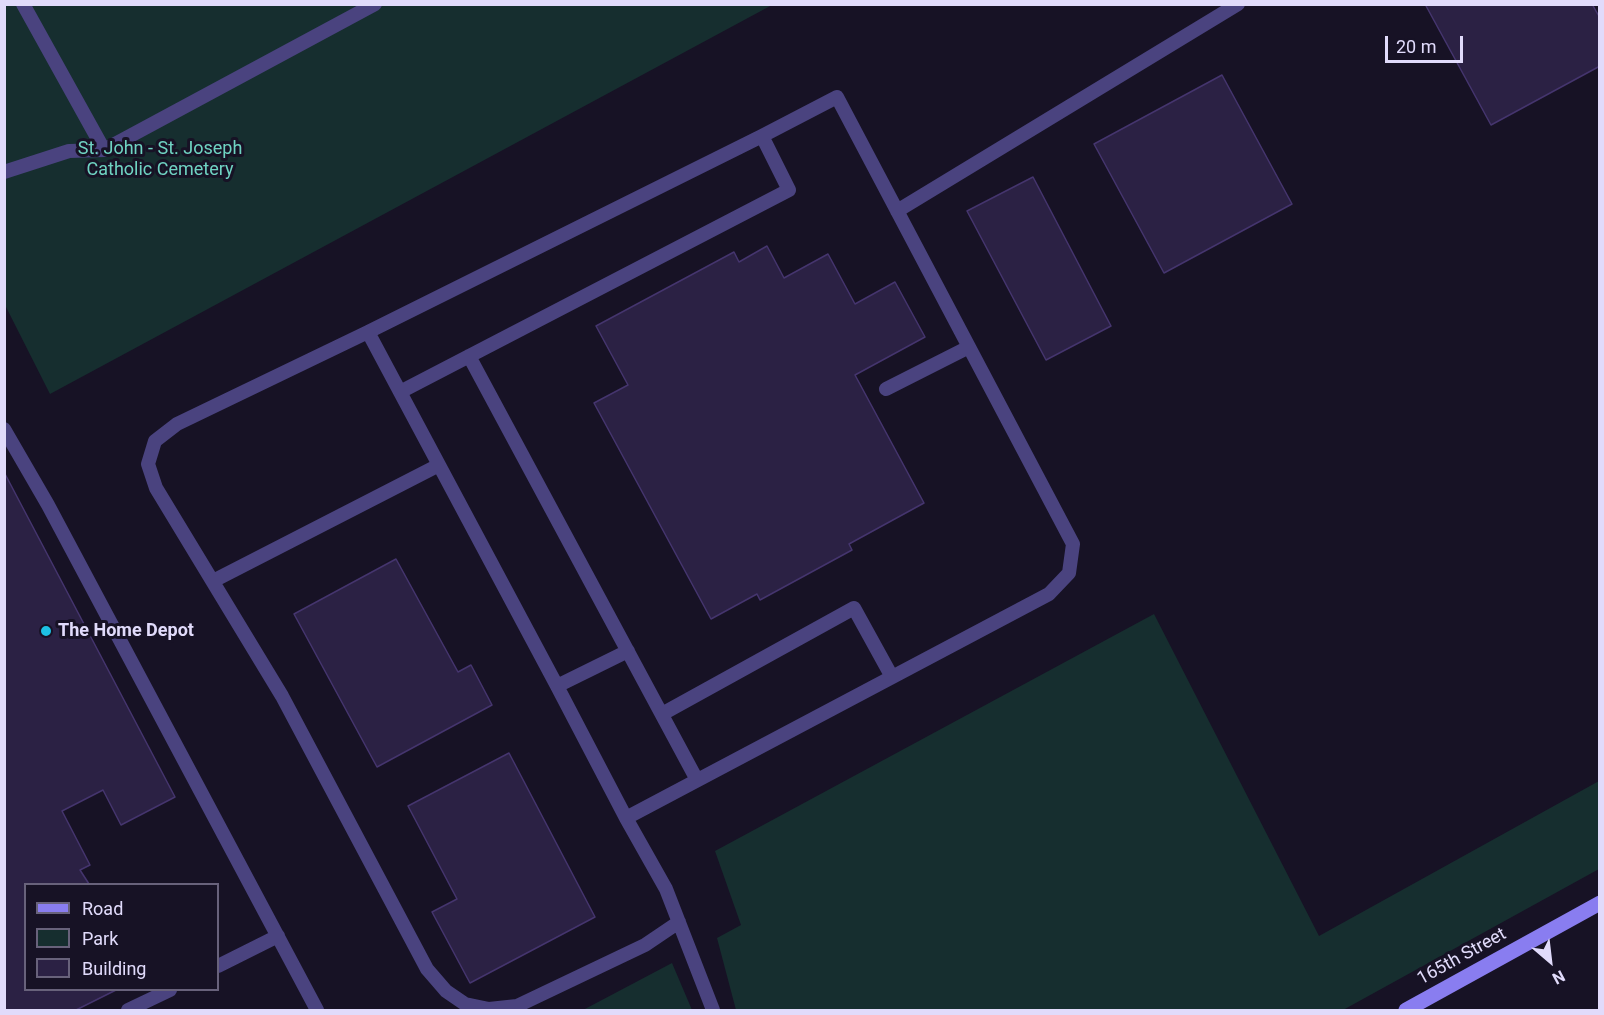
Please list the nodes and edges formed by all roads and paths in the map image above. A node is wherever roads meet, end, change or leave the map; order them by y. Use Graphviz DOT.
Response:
graph roads {
  1 [pos="23,4"];
  2 [pos="375,4"];
  3 [pos="1238,4"];
  4 [pos="762,136"];
  5 [pos="104,150"];
  6 [pos="4,172"];
  7 [pos="897,211"];
  8 [pos="368,332"];
  9 [pos="969,347"];
  10 [pos="469,356"];
  11 [pos="886,389"];
  12 [pos="400,392"];
  13 [pos="4,429"];
  14 [pos="439,465"];
  15 [pos="213,581"];
  16 [pos="628,651"];
  17 [pos="892,677"];
  18 [pos="558,686"];
  19 [pos="662,714"];
  20 [pos="697,780"];
  21 [pos="626,818"];
  22 [pos="1599,903"];
  23 [pos="679,922"];
  24 [pos="278,936"];
  25 [pos="219,966"];
  26 [pos="169,991"];
  27 [pos="128,1011"];
  28 [pos="317,1011"];
  29 [pos="713,1011"];
  30 [pos="1406,1011"];
  1 -- 5 [label="lane"];
  2 -- 5 [label="lane"];
  3 -- 7 [label="lane"];
  4 -- 7 [label="lane"];
  4 -- 8 [label="lane"];
  4 -- 10 [label="lane"];
  5 -- 6 [label="lane"];
  7 -- 9 [label="lane"];
  8 -- 12 [label="lane"];
  8 -- 15 [label="lane"];
  9 -- 11 [label="lane"];
  9 -- 17 [label="lane"];
  10 -- 12 [label="lane"];
  10 -- 16 [label="lane"];
  12 -- 14 [label="lane"];
  13 -- 24 [label="lane"];
  14 -- 15 [label="lane"];
  14 -- 18 [label="lane"];
  15 -- 23 [label="lane"];
  16 -- 18 [label="lane"];
  16 -- 19 [label="lane"];
  17 -- 19 [label="lane"];
  17 -- 20 [label="lane"];
  18 -- 21 [label="lane"];
  19 -- 20 [label="lane"];
  20 -- 21 [label="lane"];
  21 -- 23 [label="lane"];
  22 -- 30 [label="main road, 165th Street"];
  23 -- 29 [label="lane"];
  24 -- 25 [label="lane"];
  24 -- 28 [label="lane"];
  26 -- 27 [label="lane"];
}
